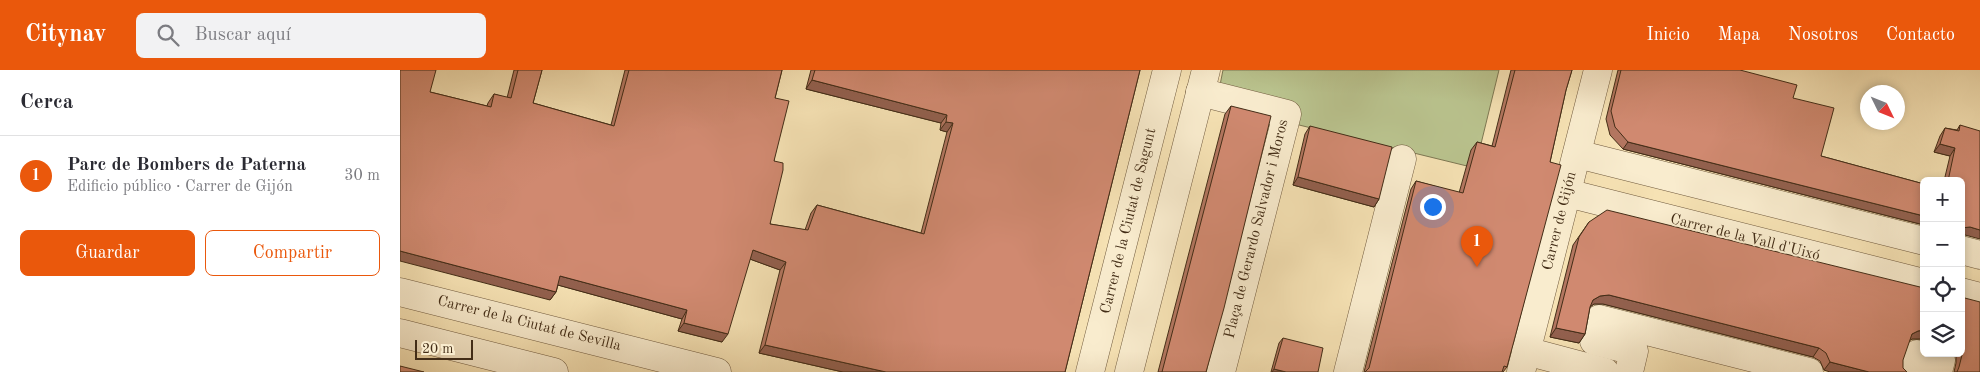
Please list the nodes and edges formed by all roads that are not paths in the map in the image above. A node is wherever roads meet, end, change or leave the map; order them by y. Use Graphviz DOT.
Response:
graph roads {
  1 [pos="1167,70"];
  2 [pos="1598,70"];
  3 [pos="1203,81"];
  4 [pos="1577,154"];
  5 [pos="1402,158"];
  6 [pos="1567,193"];
  7 [pos="1920,240"];
  8 [pos="1965,251"];
  9 [pos="1980,255"];
  10 [pos="1920,282"];
  11 [pos="400,292"];
  12 [pos="1965,293"];
  13 [pos="1980,297"];
  14 [pos="400,333"];
  15 [pos="1524,362"];
  16 [pos="1743,364"];
  17 [pos="554,372"];
  18 [pos="716,372"];
  19 [pos="1090,372"];
  20 [pos="1129,372"];
  21 [pos="1220,372"];
  22 [pos="1348,372"];
  23 [pos="1604,372"];
  24 [pos="1629,372"];
  25 [pos="1809,372"];
  26 [pos="1912,372"];
  27 [pos="1938,372"];
  1 -- 19 [label="street, Carrer de la Ciutat de Sagunt"];
  2 -- 4 [label="street, Carrer de Gijón"];
  3 -- 20 [label="street"];
  3 -- 21 [label="street, Plaça de Gerardo Salvador i Moros"];
  4 -- 6 [label="street, Carrer de Gijón"];
  4 -- 7 [label="street"];
  5 -- 22 [label="street"];
  6 -- 10 [label="street, Carrer de la Vall d'Uixó"];
  6 -- 15 [label="street, Carrer de Gijón"];
  8 -- 9 [label="street"];
  11 -- 18 [label="street, Carrer de la Ciutat de Sevilla"];
  12 -- 13 [label="street"];
  14 -- 17 [label="street"];
  15 -- 23 [label="street"];
  16 -- 24 [label="street"];
  16 -- 25 [label="street"];
  26 -- 27 [label="street"];
}
